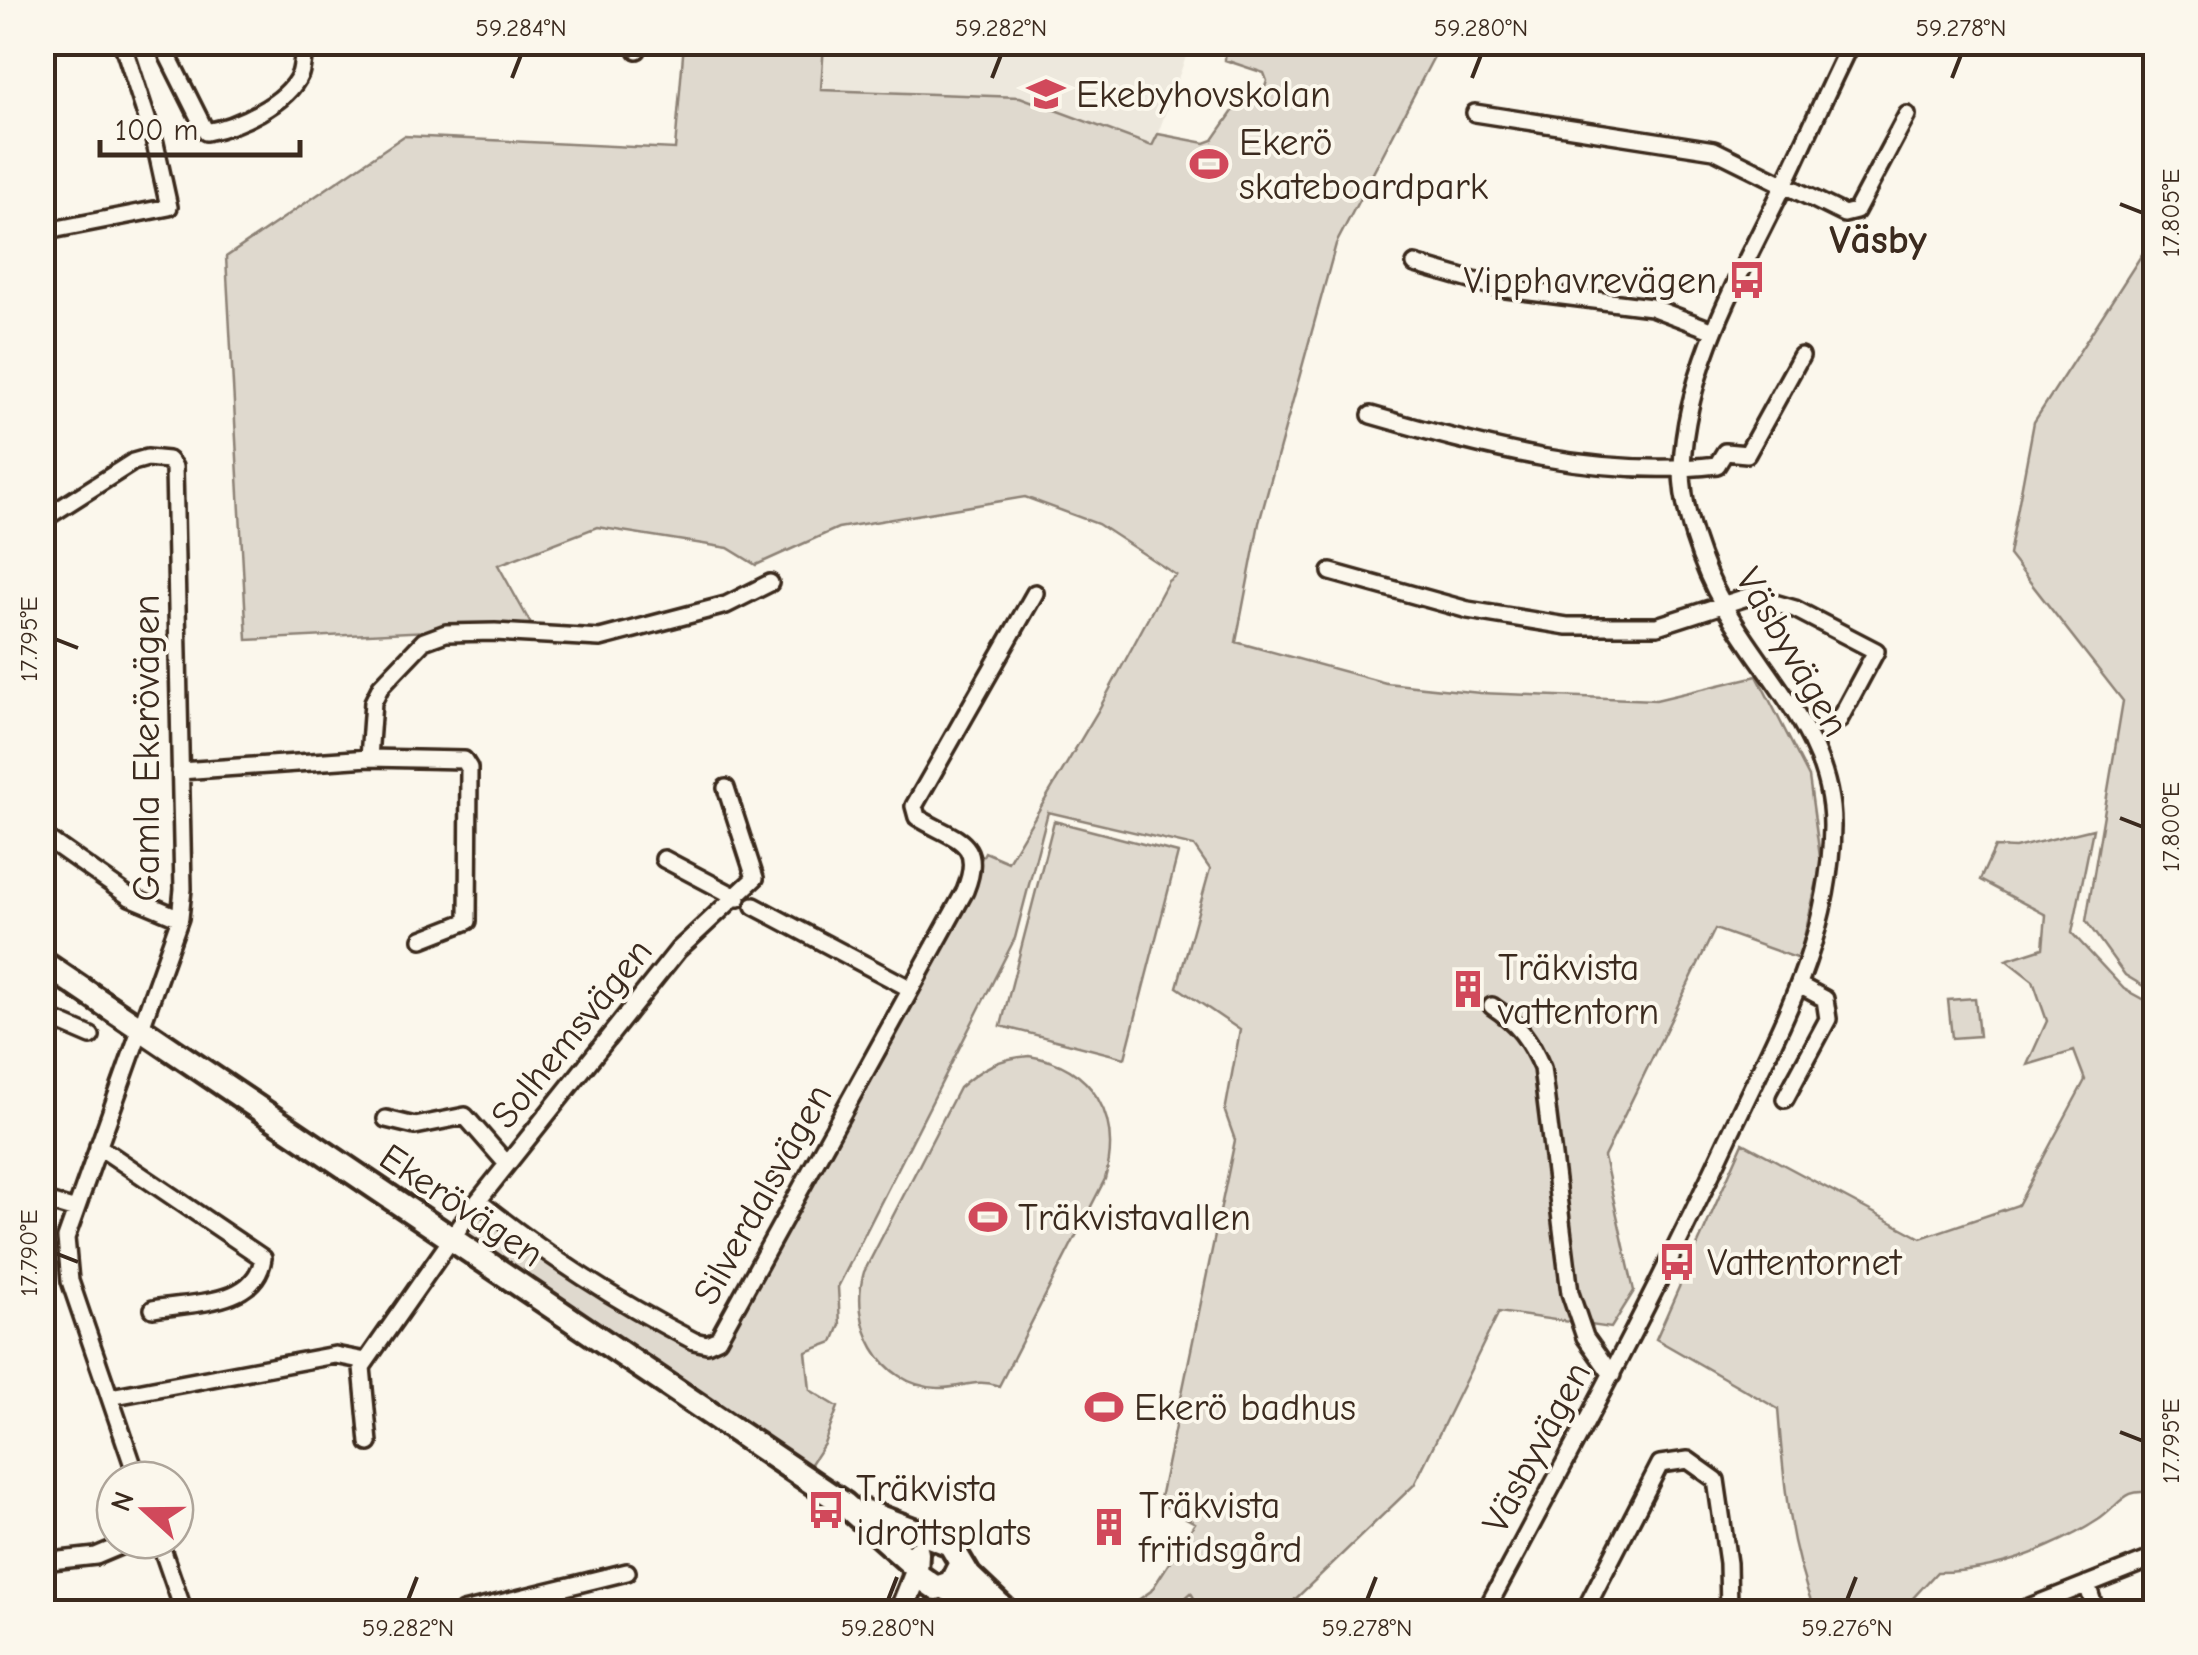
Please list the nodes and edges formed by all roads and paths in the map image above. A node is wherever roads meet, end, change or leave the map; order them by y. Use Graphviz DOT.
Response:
graph roads {
  1 [pos="122,42"];
  2 [pos="179,42"];
  3 [pos="304,42"];
  4 [pos="568,42"];
  5 [pos="604,42"];
  6 [pos="1851,42"];
  7 [pos="1475,113"];
  8 [pos="1907,115"];
  9 [pos="1785,183"];
  10 [pos="42,232"];
  11 [pos="1416,264"];
  12 [pos="1714,332"];
  13 [pos="1801,356"];
  14 [pos="1371,415"];
  15 [pos="1682,469"];
  16 [pos="42,520"];
  17 [pos="1331,572"];
  18 [pos="770,583"];
  19 [pos="1035,593"];
  20 [pos="1723,605"];
  21 [pos="1839,720"];
  22 [pos="369,758"];
  23 [pos="180,771"];
  24 [pos="726,788"];
  25 [pos="42,835"];
  26 [pos="664,859"];
  27 [pos="738,898"];
  28 [pos="754,906"];
  29 [pos="180,918"];
  30 [pos="422,938"];
  31 [pos="42,962"];
  32 [pos="1799,985"];
  33 [pos="911,989"];
  34 [pos="1492,1006"];
  35 [pos="42,1015"];
  36 [pos="140,1030"];
  37 [pos="92,1036"];
  38 [pos="1786,1099"];
  39 [pos="386,1119"];
  40 [pos="98,1146"];
  41 [pos="507,1164"];
  42 [pos="42,1200"];
  43 [pos="478,1201"];
  44 [pos="76,1210"];
  45 [pos="450,1240"];
  46 [pos="153,1310"];
  47 [pos="366,1361"];
  48 [pos="1612,1375"];
  49 [pos="110,1397"];
  50 [pos="369,1443"];
  51 [pos="131,1460"];
  52 [pos="844,1504"];
  53 [pos="937,1540"];
  54 [pos="95,1556"];
  55 [pos="2156,1557"];
  56 [pos="166,1560"];
  57 [pos="42,1562"];
  58 [pos="961,1563"];
  59 [pos="627,1572"];
  60 [pos="927,1578"];
  61 [pos="2088,1584"];
  62 [pos="184,1612"];
  63 [pos="463,1612"];
  64 [pos="900,1612"];
  65 [pos="911,1612"];
  66 [pos="994,1612"];
  67 [pos="1007,1612"];
  68 [pos="1484,1612"];
  69 [pos="1584,1612"];
  70 [pos="1729,1612"];
  71 [pos="2018,1612"];
  72 [pos="2096,1612"];
  1 -- 10 [label="street"];
  2 -- 3 [label="street"];
  4 -- 5 [label="street"];
  6 -- 9 [label="street, Väsbyvägen"];
  7 -- 9 [label="street"];
  8 -- 9 [label="street"];
  9 -- 12 [label="street, Väsbyvägen"];
  11 -- 12 [label="street"];
  12 -- 15 [label="street, Väsbyvägen"];
  13 -- 15 [label="street"];
  14 -- 15 [label="street"];
  15 -- 20 [label="street, Väsbyvägen"];
  16 -- 23 [label="street, Gamla Ekerövägen"];
  17 -- 20 [label="street"];
  18 -- 22 [label="street"];
  19 -- 33 [label="street, Silverdalsvägen"];
  20 -- 21 [label="street"];
  20 -- 32 [label="street, Väsbyvägen"];
  22 -- 23 [label="street"];
  22 -- 30 [label="street"];
  23 -- 29 [label="street, Gamla Ekerövägen"];
  24 -- 27 [label="street, Solhemsvägen"];
  25 -- 29 [label="street"];
  26 -- 27 [label="street"];
  27 -- 41 [label="street, Solhemsvägen"];
  28 -- 33 [label="street"];
  29 -- 36 [label="street, Gamla Ekerövägen"];
  31 -- 36 [label="main road, Ekerövägen"];
  32 -- 38 [label="street"];
  32 -- 48 [label="street, Väsbyvägen"];
  33 -- 43 [label="street, Silverdalsvägen"];
  34 -- 48 [label="street"];
  35 -- 37 [label="street"];
  36 -- 40 [label="street, Gamla Ekerövägen"];
  36 -- 45 [label="main road, Ekerövägen"];
  39 -- 41 [label="street"];
  40 -- 44 [label="street, Gamla Ekerövägen"];
  40 -- 46 [label="street"];
  41 -- 43 [label="street, Solhemsvägen"];
  42 -- 44 [label="street"];
  43 -- 45 [label="street, Solhemsvägen"];
  44 -- 49 [label="street, Gamla Ekerövägen"];
  45 -- 47 [label="street, Solhemsvägen"];
  45 -- 52 [label="main road, Ekerövägen"];
  47 -- 49 [label="street"];
  47 -- 50 [label="street"];
  48 -- 68 [label="street, Väsbyvägen"];
  49 -- 51 [label="street, Gamla Ekerövägen"];
  52 -- 53 [label="main road, Ekerövägen"];
  52 -- 60 [label="main road, Ekerövägen"];
  53 -- 58 [label="main road"];
  53 -- 60 [label="main road"];
  54 -- 57 [label="street"];
  55 -- 61 [label="street"];
  56 -- 62 [label="street"];
  58 -- 60 [label="main road"];
  58 -- 67 [label="main road"];
  59 -- 63 [label="street"];
  60 -- 64 [label="main road"];
  60 -- 65 [label="main road"];
  60 -- 66 [label="main road, Ekerövägen"];
  61 -- 71 [label="street"];
  61 -- 72 [label="street"];
  69 -- 70 [label="street"];
}
